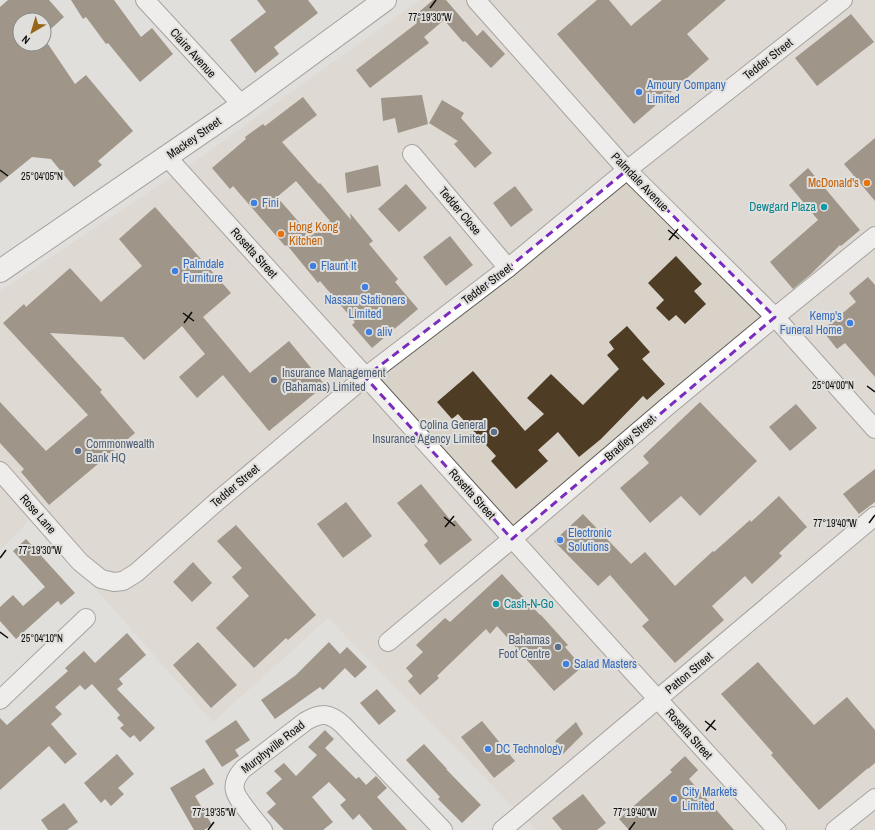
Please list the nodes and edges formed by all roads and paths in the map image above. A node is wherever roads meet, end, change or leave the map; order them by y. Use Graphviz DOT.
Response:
graph roads {
  1 [pos="145,0"];
  2 [pos="385,0"];
  3 [pos="476,0"];
  4 [pos="843,0"];
  5 [pos="242,105"];
  6 [pos="412,154"];
  7 [pos="167,157"];
  8 [pos="627,170"];
  9 [pos="875,236"];
  10 [pos="508,268"];
  11 [pos="0,271"];
  12 [pos="774,317"];
  13 [pos="365,377"];
  14 [pos="875,429"];
  15 [pos="0,471"];
  16 [pos="875,516"];
  17 [pos="512,539"];
  18 [pos="136,573"];
  19 [pos="86,618"];
  20 [pos="388,642"];
  21 [pos="658,699"];
  22 [pos="0,700"];
  23 [pos="875,798"];
  24 [pos="263,830"];
  25 [pos="443,830"];
  26 [pos="502,830"];
  27 [pos="777,830"];
  28 [pos="835,830"];
  1 -- 5 [label="street, Claire Avenue"];
  2 -- 5 [label="main road, Mackey Street"];
  3 -- 8 [label="street, Palmdale Avenue"];
  4 -- 8 [label="street, Tedder Street"];
  5 -- 7 [label="main road, Mackey Street"];
  6 -- 10 [label="street, Tedder Close"];
  7 -- 11 [label="main road, Mackey Street"];
  7 -- 13 [label="street, Rosetta Street"];
  8 -- 10 [label="street, Tedder Street"];
  8 -- 12 [label="street, Palmdale Avenue"];
  9 -- 12 [label="street, Bradley Street"];
  10 -- 13 [label="street, Tedder Street"];
  12 -- 14 [label="street, Palmdale Avenue"];
  12 -- 17 [label="street, Bradley Street"];
  13 -- 17 [label="street, Rosetta Street"];
  13 -- 18 [label="street, Tedder Street"];
  15 -- 18 [label="street, Rose Lane"];
  16 -- 21 [label="street, Patton Street"];
  17 -- 20 [label="street, Bradley Street"];
  17 -- 21 [label="street, Rosetta Street"];
  19 -- 22 [label="street"];
  21 -- 26 [label="street, Patton Street"];
  21 -- 27 [label="street, Rosetta Street"];
  23 -- 28 [label="street"];
  24 -- 25 [label="street, Murphyville Road"];
}
